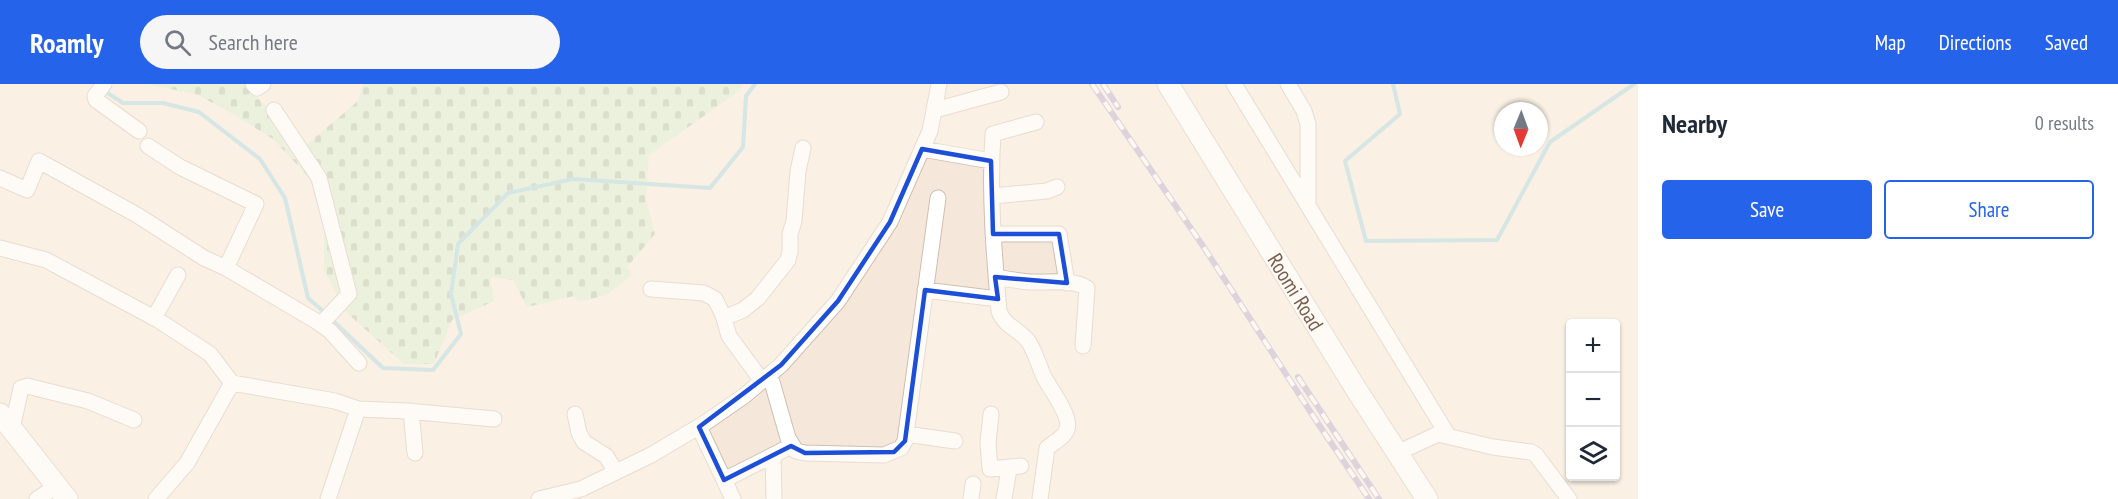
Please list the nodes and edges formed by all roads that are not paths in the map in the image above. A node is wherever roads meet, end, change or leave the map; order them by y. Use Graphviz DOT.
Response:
graph roads {
  1 [pos="253,84"];
  2 [pos="263,84"];
  3 [pos="939,84"];
  4 [pos="1168,84"];
  5 [pos="1234,84"];
  6 [pos="1288,84"];
  7 [pos="100,88"];
  8 [pos="1001,92"];
  9 [pos="274,110"];
  10 [pos="935,110"];
  11 [pos="1036,122"];
  12 [pos="139,131"];
  13 [pos="148,146"];
  14 [pos="802,148"];
  15 [pos="922,149"];
  16 [pos="991,161"];
  17 [pos="0,178"];
  18 [pos="1057,187"];
  19 [pos="992,196"];
  20 [pos="938,198"];
  21 [pos="1308,206"];
  22 [pos="993,234"];
  23 [pos="0,248"];
  24 [pos="226,268"];
  25 [pos="178,275"];
  26 [pos="996,277"];
  27 [pos="1067,283"];
  28 [pos="651,289"];
  29 [pos="925,290"];
  30 [pos="998,299"];
  31 [pos="153,318"];
  32 [pos="724,318"];
  33 [pos="321,324"];
  34 [pos="1083,346"];
  35 [pos="359,363"];
  36 [pos="766,378"];
  37 [pos="232,383"];
  38 [pos="358,409"];
  39 [pos="411,411"];
  40 [pos="575,414"];
  41 [pos="991,414"];
  42 [pos="494,419"];
  43 [pos="134,420"];
  44 [pos="6,422"];
  45 [pos="699,427"];
  46 [pos="906,434"];
  47 [pos="1447,434"];
  48 [pos="955,441"];
  49 [pos="791,446"];
  50 [pos="415,453"];
  51 [pos="1397,453"];
  52 [pos="773,455"];
  53 [pos="616,472"];
  54 [pos="724,480"];
  55 [pos="62,493"];
  56 [pos="37,499"];
  57 [pos="156,499"];
  58 [pos="328,499"];
  59 [pos="539,499"];
  60 [pos="733,499"];
  61 [pos="774,499"];
  62 [pos="1004,499"];
  63 [pos="1040,499"];
  64 [pos="1427,499"];
  65 [pos="1569,499"];
  1 -- 2 [label="street"];
  3 -- 10 [label="street"];
  4 -- 51 [label="street, Roomi Road"];
  5 -- 21 [label="street"];
  6 -- 21 [label="street"];
  7 -- 12 [label="street"];
  8 -- 10 [label="street"];
  9 -- 33 [label="street"];
  10 -- 15 [label="street"];
  11 -- 16 [label="street"];
  13 -- 24 [label="street"];
  14 -- 32 [label="street"];
  15 -- 16 [label="street"];
  15 -- 36 [label="street"];
  16 -- 19 [label="street"];
  17 -- 24 [label="street"];
  18 -- 19 [label="street"];
  19 -- 22 [label="street"];
  20 -- 29 [label="street"];
  21 -- 47 [label="street"];
  22 -- 26 [label="street"];
  22 -- 27 [label="street"];
  23 -- 31 [label="street"];
  24 -- 33 [label="street"];
  25 -- 31 [label="street"];
  26 -- 27 [label="street"];
  26 -- 30 [label="street"];
  27 -- 34 [label="street"];
  28 -- 32 [label="street"];
  29 -- 30 [label="street"];
  29 -- 46 [label="street"];
  30 -- 63 [label="street"];
  31 -- 37 [label="street"];
  32 -- 36 [label="street"];
  33 -- 35 [label="street"];
  36 -- 45 [label="street"];
  36 -- 49 [label="street"];
  37 -- 38 [label="street"];
  37 -- 57 [label="street"];
  38 -- 39 [label="street"];
  38 -- 58 [label="street"];
  39 -- 42 [label="street"];
  39 -- 50 [label="street"];
  40 -- 53 [label="street"];
  41 -- 62 [label="street"];
  43 -- 44 [label="street"];
  44 -- 55 [label="street"];
  45 -- 53 [label="street"];
  45 -- 54 [label="street"];
  46 -- 48 [label="street"];
  46 -- 49 [label="street"];
  47 -- 51 [label="street"];
  47 -- 65 [label="street"];
  49 -- 52 [label="street"];
  51 -- 64 [label="street, Roomi Road"];
  52 -- 54 [label="street"];
  52 -- 61 [label="street"];
  53 -- 59 [label="street"];
  54 -- 60 [label="street"];
  55 -- 56 [label="street"];
}
